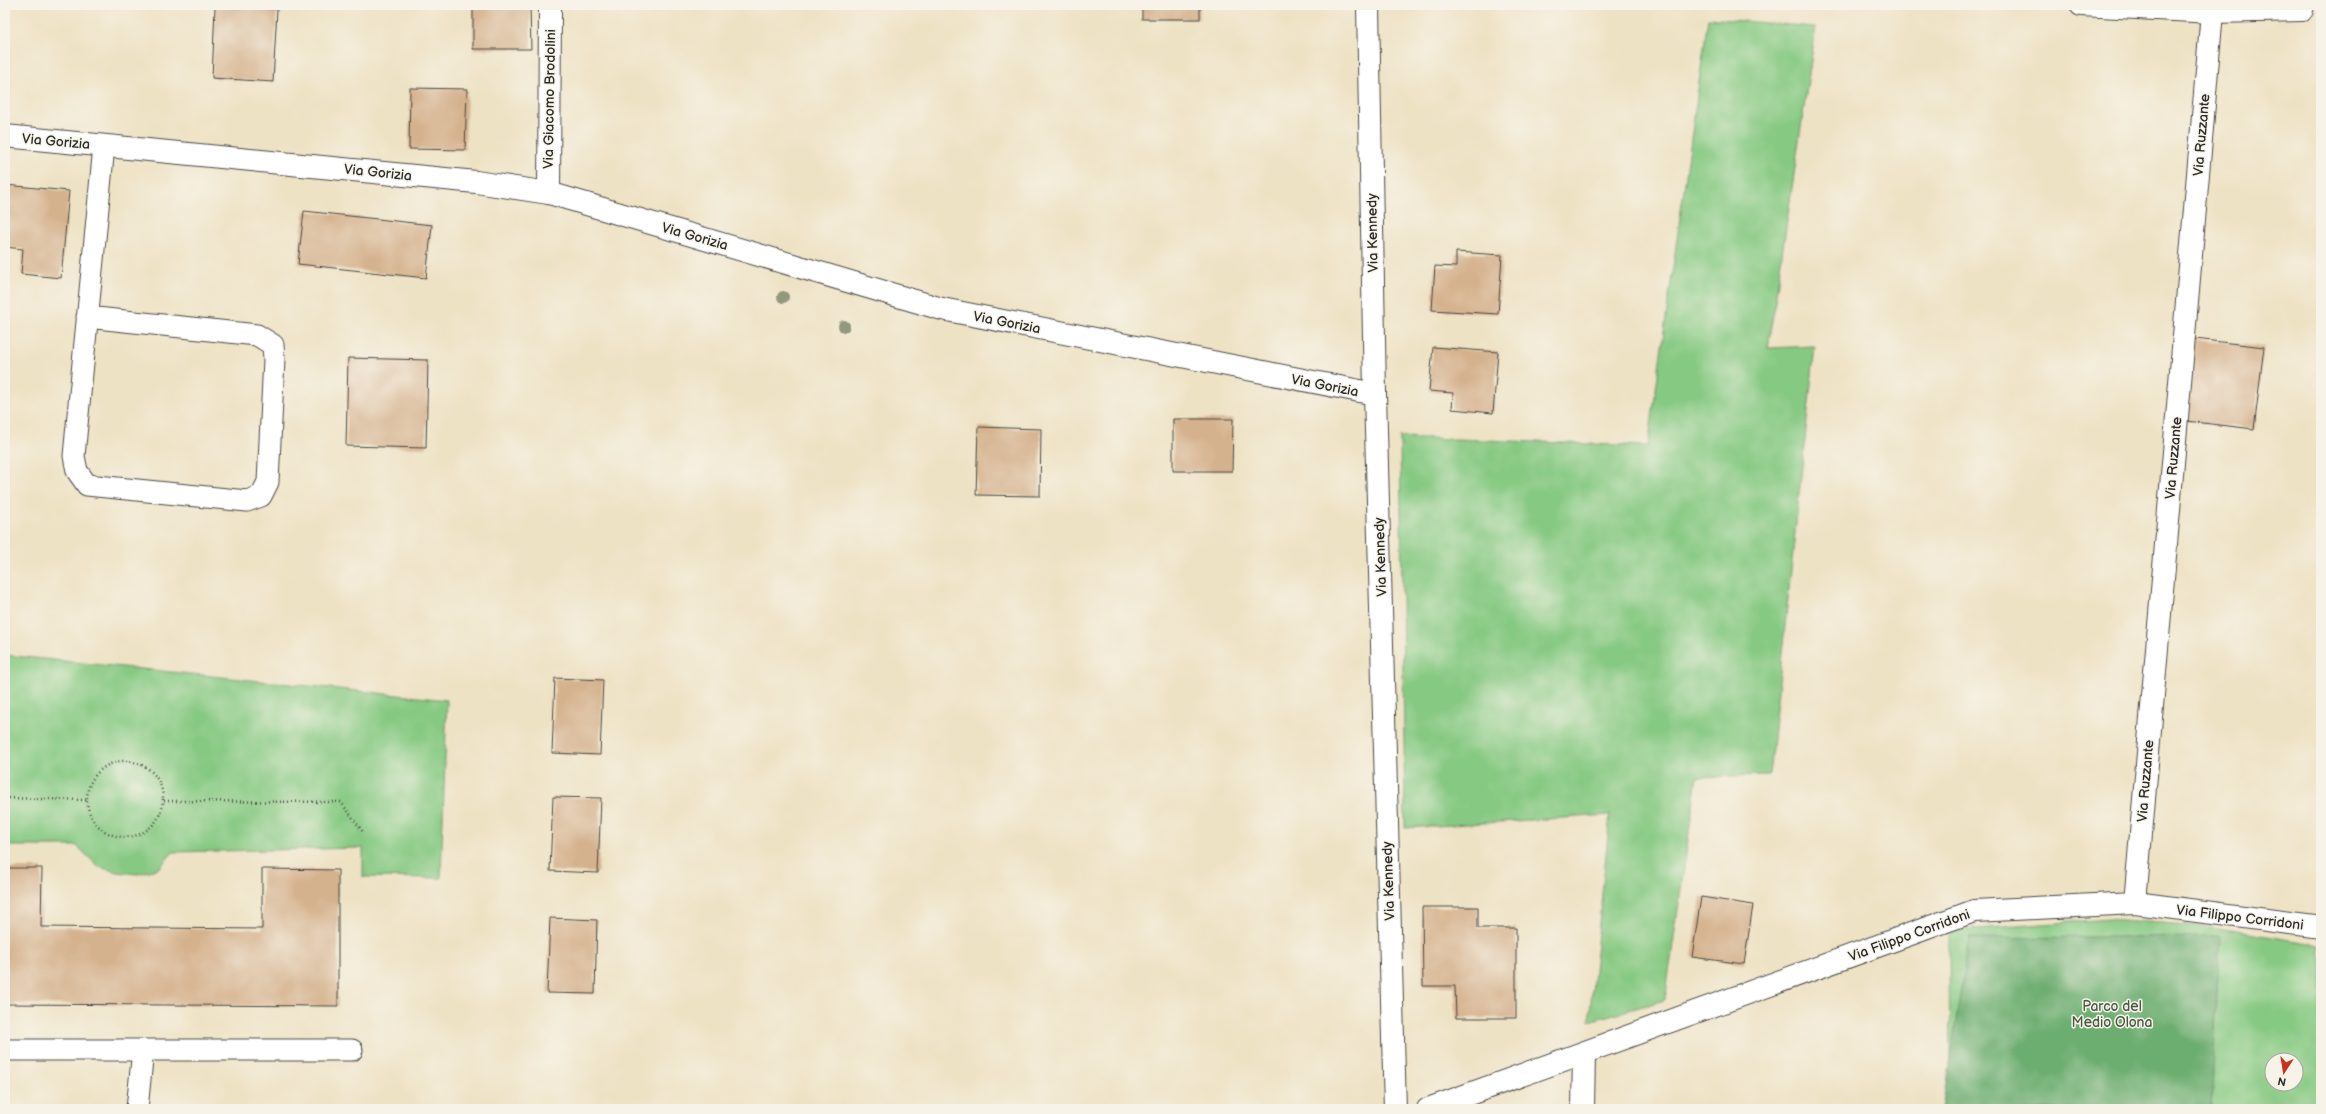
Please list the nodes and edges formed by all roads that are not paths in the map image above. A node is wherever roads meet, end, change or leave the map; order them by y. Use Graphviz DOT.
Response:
graph roads {
  1 [pos="550,5"];
  2 [pos="1368,5"];
  3 [pos="2080,5"];
  4 [pos="2302,8"];
  5 [pos="2212,12"];
  6 [pos="5,136"];
  7 [pos="104,146"];
  8 [pos="549,193"];
  9 [pos="87,317"];
  10 [pos="1375,394"];
  11 [pos="2134,903"];
  12 [pos="2321,927"];
  13 [pos="5,1050"];
  14 [pos="143,1050"];
  15 [pos="352,1050"];
  16 [pos="1584,1053"];
  17 [pos="137,1109"];
  18 [pos="1394,1109"];
  19 [pos="1428,1109"];
  20 [pos="1583,1109"];
  1 -- 8 [label="street, Via Giacomo Brodolini"];
  2 -- 10 [label="street, Via Kennedy"];
  3 -- 5 [label="street"];
  4 -- 5 [label="street"];
  5 -- 11 [label="street, Via Ruzzante"];
  6 -- 7 [label="street, Via Gorizia"];
  7 -- 8 [label="street, Via Gorizia"];
  7 -- 9 [label="lane"];
  8 -- 10 [label="street, Via Gorizia"];
  9 -- 9 [label="lane"];
  10 -- 18 [label="street, Via Kennedy"];
  11 -- 12 [label="street, Via Filippo Corridoni"];
  11 -- 16 [label="street, Via Filippo Corridoni"];
  13 -- 14 [label="lane"];
  14 -- 15 [label="lane"];
  14 -- 17 [label="lane"];
  16 -- 19 [label="street, Via Filippo Corridoni"];
  16 -- 20 [label="street"];
}
